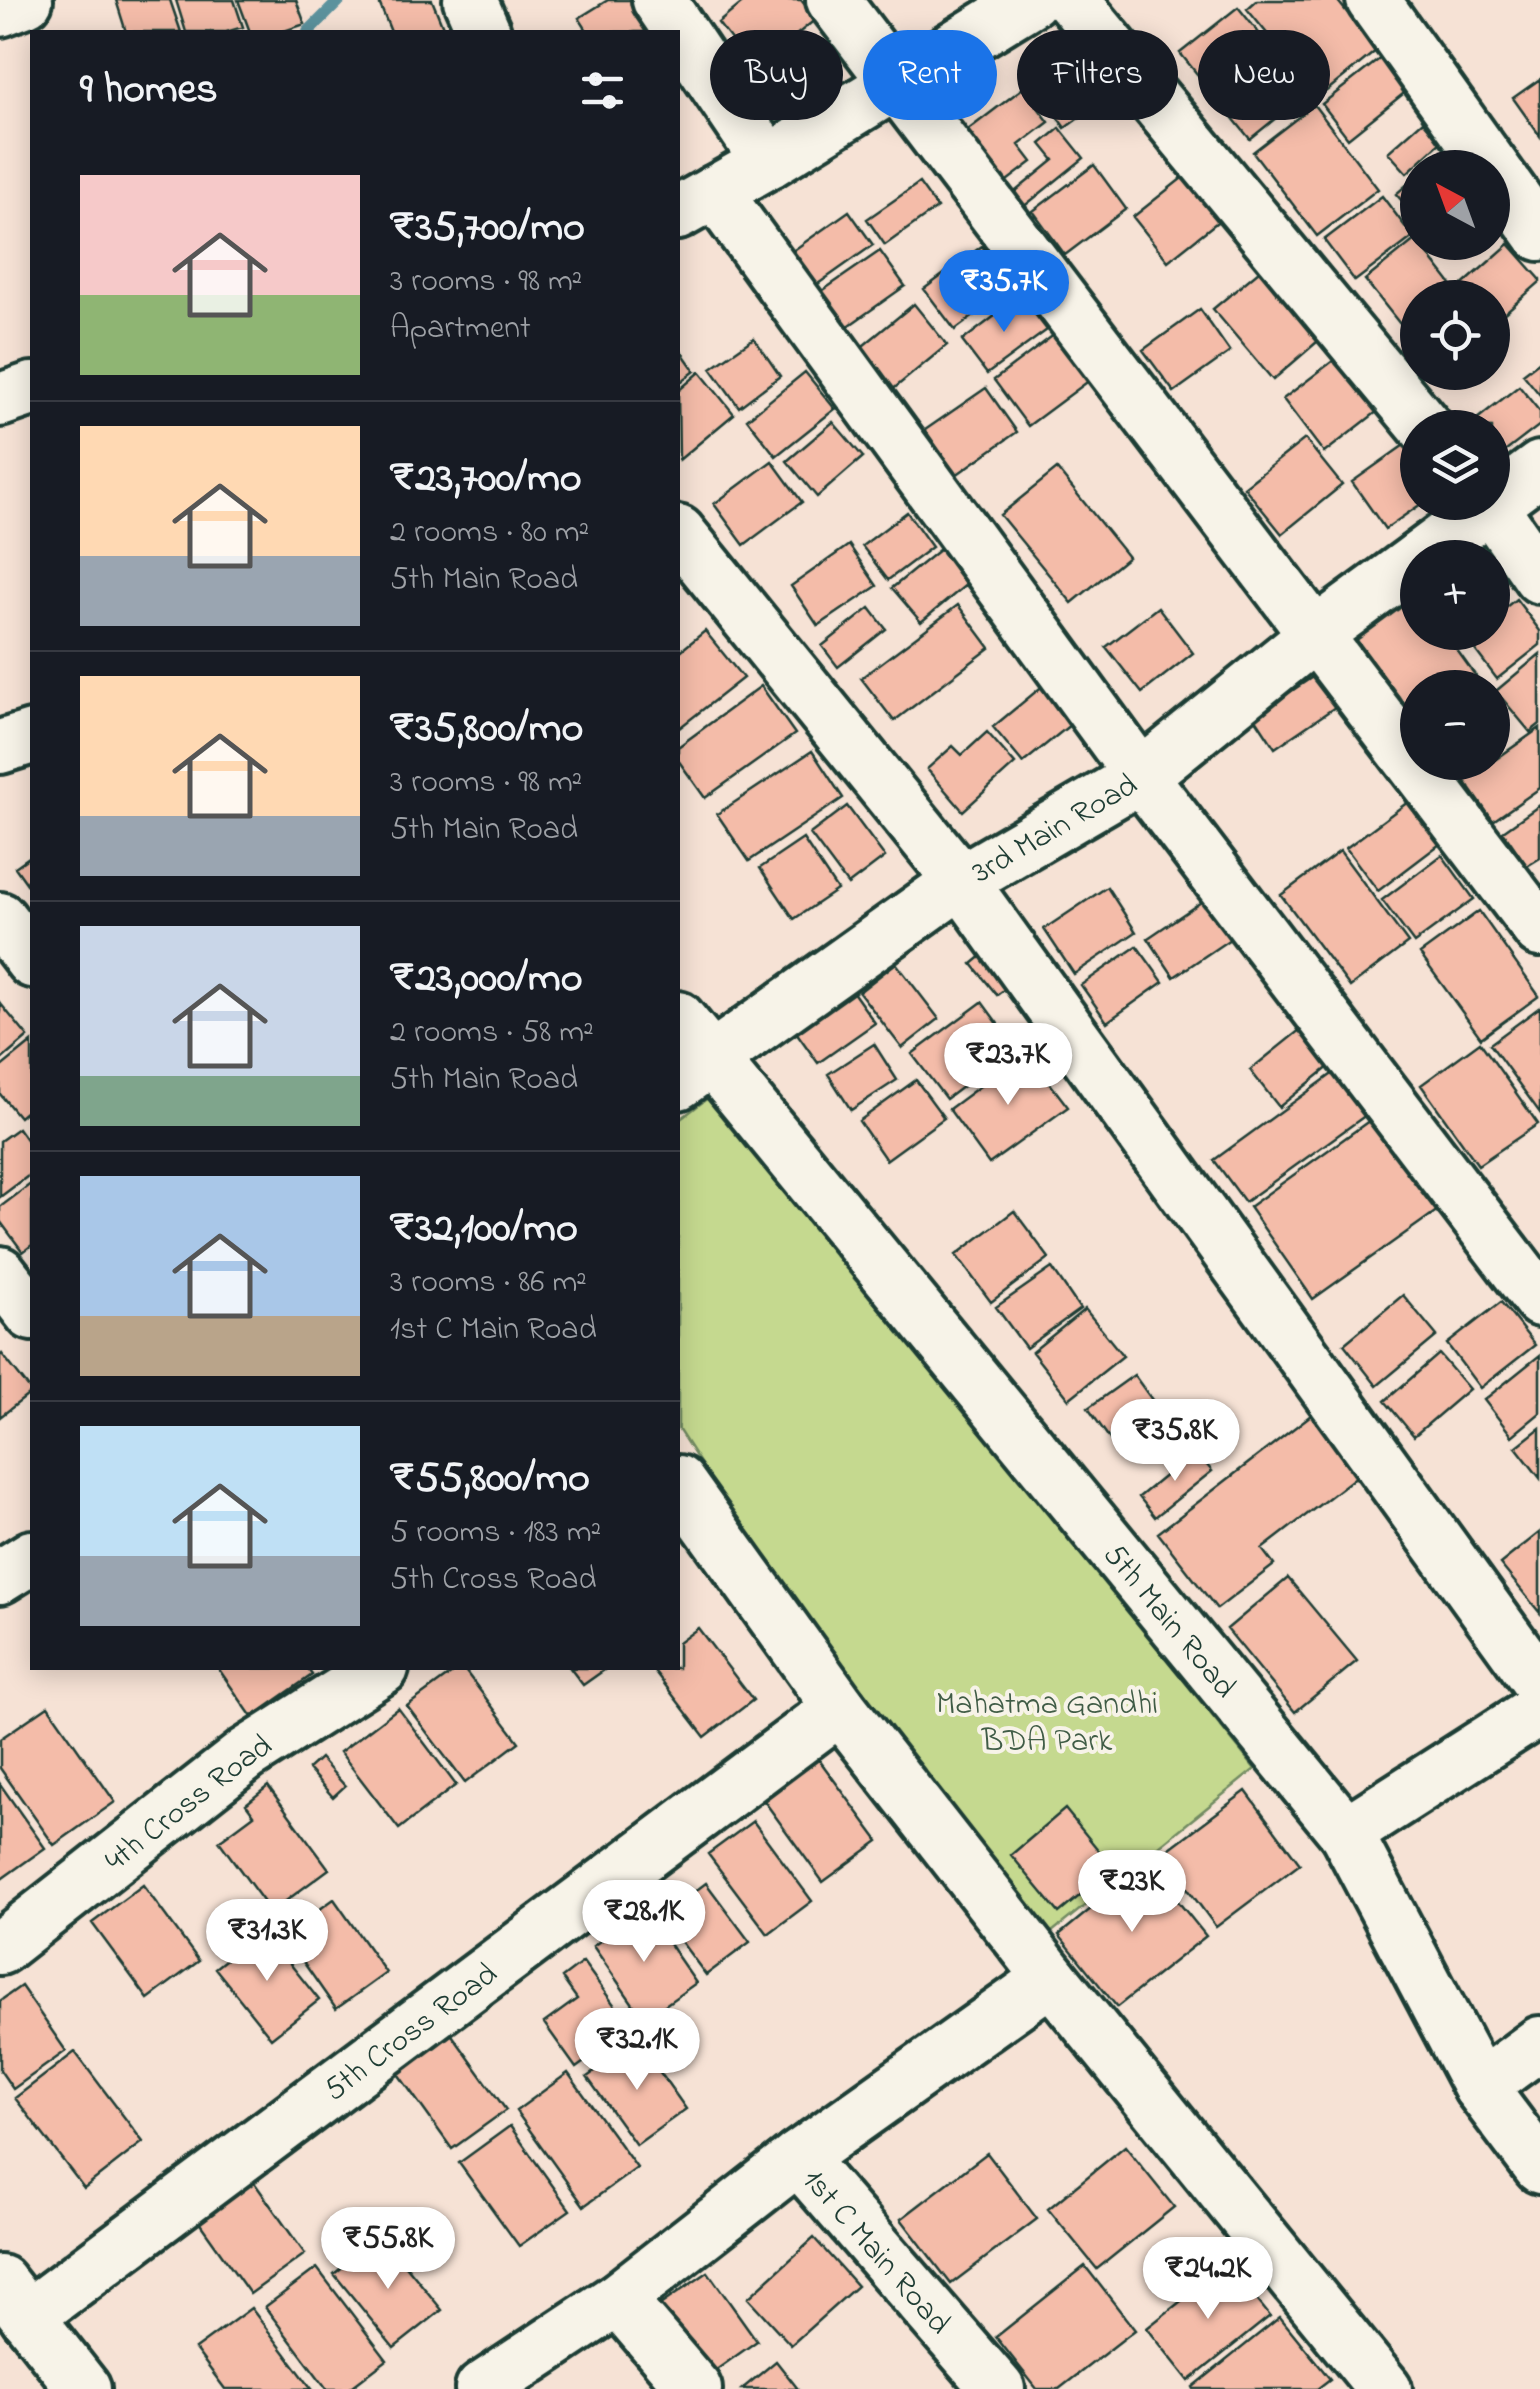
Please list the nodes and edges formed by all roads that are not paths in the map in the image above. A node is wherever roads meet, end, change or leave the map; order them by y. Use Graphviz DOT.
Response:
graph roads {
  1 [pos="26,0"];
  2 [pos="470,0"];
  3 [pos="659,0"];
  4 [pos="833,0"];
  5 [pos="1072,0"];
  6 [pos="1373,0"];
  7 [pos="1006,6"];
  8 [pos="0,10"];
  9 [pos="483,30"];
  10 [pos="679,30"];
  11 [pos="972,30"];
  12 [pos="680,31"];
  13 [pos="863,40"];
  14 [pos="863,104"];
  15 [pos="923,120"];
  16 [pos="768,162"];
  17 [pos="696,203"];
  18 [pos="1540,234"];
  19 [pos="30,390"];
  20 [pos="0,400"];
  21 [pos="1411,410"];
  22 [pos="1540,468"];
  23 [pos="1510,489"];
  24 [pos="1468,520"];
  25 [pos="1500,520"];
  26 [pos="680,534"];
  27 [pos="1442,540"];
  28 [pos="1400,571"];
  29 [pos="1540,577"];
  30 [pos="1316,634"];
  31 [pos="30,738"];
  32 [pos="0,746"];
  33 [pos="1141,776"];
  34 [pos="961,881"];
  35 [pos="0,919"];
  36 [pos="1540,930"];
  37 [pos="30,958"];
  38 [pos="680,1024"];
  39 [pos="695,1070"];
  40 [pos="0,1274"];
  41 [pos="1540,1300"];
  42 [pos="30,1312"];
  43 [pos="680,1485"];
  44 [pos="30,1558"];
  45 [pos="0,1576"];
  46 [pos="379,1670"];
  47 [pos="1540,1684"];
  48 [pos="840,1708"];
  49 [pos="1540,1710"];
  50 [pos="1346,1833"];
  51 [pos="0,1948"];
  52 [pos="1051,1978"];
  53 [pos="1540,2043"];
  54 [pos="1480,2087"];
  55 [pos="798,2158"];
  56 [pos="1540,2167"];
  57 [pos="618,2298"];
  58 [pos="13,2299"];
  59 [pos="84,2389"];
  60 [pos="482,2389"];
  61 [pos="695,2389"];
  62 [pos="998,2389"];
  63 [pos="1385,2389"];
  1 -- 8 [label="street"];
  2 -- 9 [label="street"];
  3 -- 10 [label="street"];
  4 -- 13 [label="street"];
  5 -- 21 [label="street"];
  6 -- 18 [label="street"];
  7 -- 11 [label="street"];
  12 -- 16 [label="street"];
  14 -- 16 [label="street"];
  15 -- 30 [label="street"];
  16 -- 17 [label="street"];
  17 -- 33 [label="street"];
  19 -- 20 [label="street"];
  22 -- 23 [label="street, 3rd Main Road"];
  24 -- 27 [label="street, 3rd Main Road"];
  25 -- 29 [label="street"];
  26 -- 34 [label="street"];
  28 -- 30 [label="street, 3rd Main Road"];
  30 -- 33 [label="street, 3rd Main Road"];
  30 -- 36 [label="street"];
  31 -- 32 [label="street"];
  33 -- 34 [label="street, 3rd Main Road"];
  33 -- 41 [label="street"];
  34 -- 39 [label="street, 3rd Main Road"];
  34 -- 47 [label="street"];
  35 -- 37 [label="street"];
  38 -- 39 [label="street, 5th Main Road"];
  39 -- 50 [label="street, 5th Main Road"];
  40 -- 42 [label="street"];
  43 -- 48 [label="street"];
  44 -- 45 [label="street"];
  46 -- 51 [label="street, 4th Cross Road"];
  48 -- 52 [label="street"];
  48 -- 58 [label="street, 5th Cross Road"];
  49 -- 50 [label="street"];
  50 -- 54 [label="street, 5th Main Road"];
  52 -- 55 [label="street"];
  52 -- 63 [label="street"];
  53 -- 54 [label="street"];
  54 -- 56 [label="street, 5th Main Road"];
  55 -- 57 [label="street"];
  55 -- 62 [label="street, 1st C Main Road"];
  57 -- 60 [label="street"];
  57 -- 61 [label="street"];
  58 -- 59 [label="street"];
}
